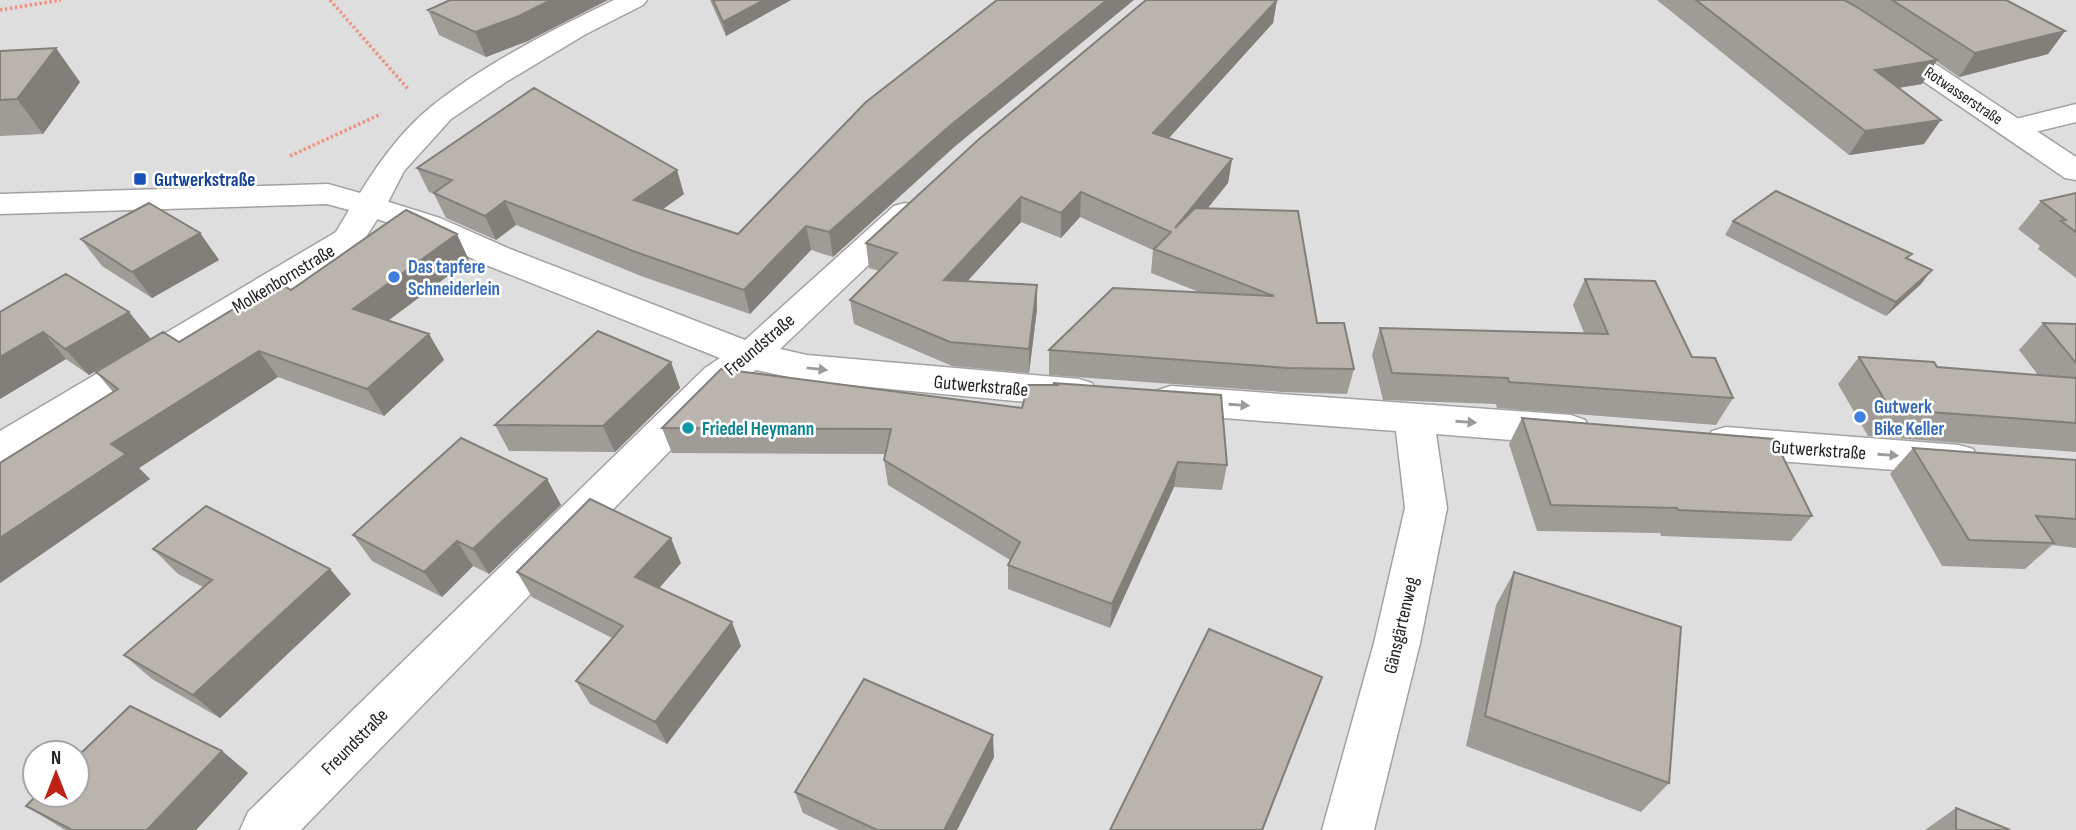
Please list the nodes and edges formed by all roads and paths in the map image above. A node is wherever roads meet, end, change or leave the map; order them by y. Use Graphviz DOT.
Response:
graph roads {
  1 [pos="61,0"];
  2 [pos="330,0"];
  3 [pos="634,0"];
  4 [pos="1814,0"];
  5 [pos="0,10"];
  6 [pos="417,98"];
  7 [pos="441,113"];
  8 [pos="2076,113"];
  9 [pos="2015,128"];
  10 [pos="2076,171"];
  11 [pos="927,192"];
  12 [pos="252,196"];
  13 [pos="0,204"];
  14 [pos="370,206"];
  15 [pos="750,356"];
  16 [pos="1414,418"];
  17 [pos="1607,433"];
  18 [pos="1690,439"];
  19 [pos="0,450"];
  20 [pos="1993,463"];
  21 [pos="266,830"];
  22 [pos="1348,830"];
  1 -- 5 [label="path"];
  2 -- 6 [label="path"];
  3 -- 7 [label="street, Molkenbornstraße"];
  4 -- 9 [label="street, Rotwasserstraße"];
  6 -- 7 [label="path"];
  6 -- 12 [label="path"];
  7 -- 14 [label="street, Molkenbornstraße"];
  8 -- 9 [label="street"];
  9 -- 10 [label="street, Rotwasserstraße"];
  11 -- 15 [label="street, Freundstraße"];
  12 -- 13 [label="street, Gutwerkstraße"];
  12 -- 14 [label="street, Gutwerkstraße"];
  14 -- 15 [label="street, Gutwerkstraße"];
  14 -- 19 [label="street, Molkenbornstraße"];
  15 -- 16 [label="street, Gutwerkstraße, one-way"];
  15 -- 21 [label="street, Freundstraße"];
  16 -- 17 [label="street, Gutwerkstraße, one-way"];
  16 -- 22 [label="street, Gänsgärtenweg"];
  18 -- 20 [label="street, Gutwerkstraße, one-way"];
}
